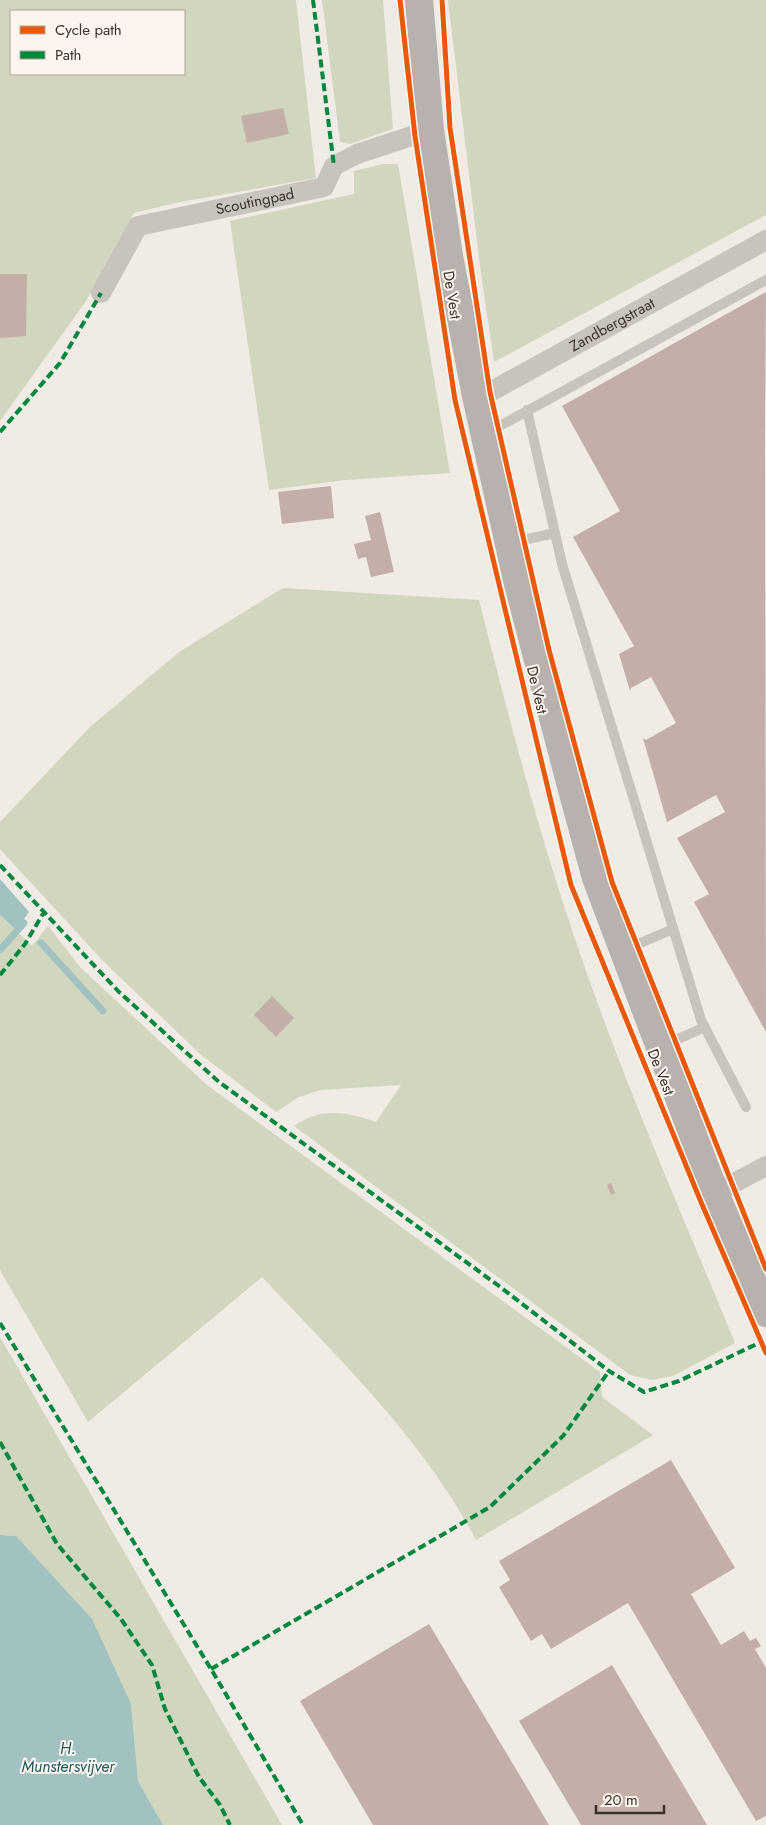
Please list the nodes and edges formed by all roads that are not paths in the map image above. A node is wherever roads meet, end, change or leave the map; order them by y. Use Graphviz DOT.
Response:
graph roads {
  1 [pos="419,0"];
  2 [pos="430,130"];
  3 [pos="766,240"];
  4 [pos="766,280"];
  5 [pos="101,293"];
  6 [pos="476,396"];
  7 [pos="527,410"];
  8 [pos="484,435"];
  9 [pos="555,533"];
  10 [pos="509,543"];
  11 [pos="673,929"];
  12 [pos="623,950"];
  13 [pos="704,1027"];
  14 [pos="660,1047"];
  15 [pos="746,1107"];
  16 [pos="765,1170"];
  17 [pos="715,1193"];
  18 [pos="765,1308"];
  1 -- 2 [label="main road, De Vest"];
  2 -- 5 [label="street, Scoutingpad"];
  2 -- 6 [label="main road, De Vest"];
  3 -- 6 [label="street, Zandbergstraat"];
  4 -- 7 [label="lane"];
  6 -- 8 [label="main road, De Vest"];
  7 -- 8 [label="lane"];
  7 -- 9 [label="lane"];
  8 -- 10 [label="main road, De Vest"];
  9 -- 10 [label="lane"];
  9 -- 11 [label="lane"];
  10 -- 12 [label="main road, De Vest"];
  11 -- 12 [label="lane"];
  11 -- 13 [label="lane"];
  12 -- 14 [label="main road, De Vest"];
  13 -- 14 [label="lane"];
  13 -- 15 [label="lane"];
  14 -- 17 [label="main road, De Vest"];
  16 -- 17 [label="street"];
  17 -- 18 [label="main road, De Vest"];
}
